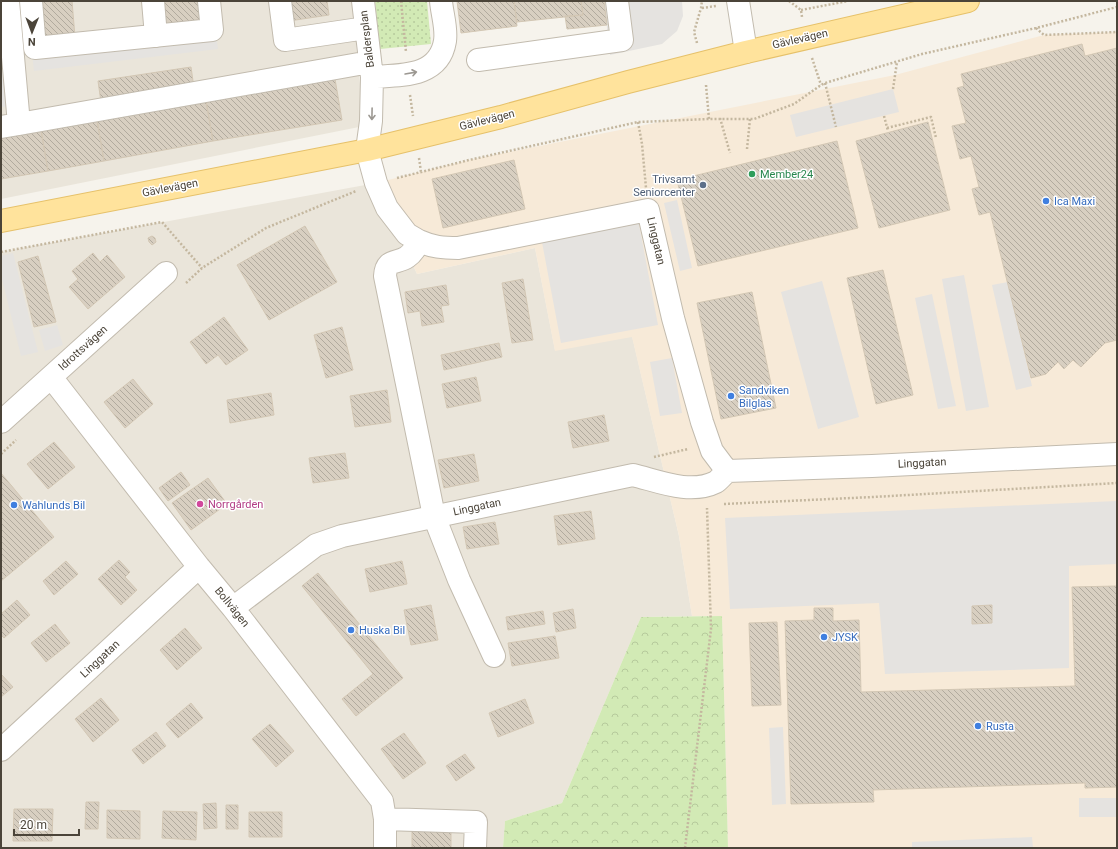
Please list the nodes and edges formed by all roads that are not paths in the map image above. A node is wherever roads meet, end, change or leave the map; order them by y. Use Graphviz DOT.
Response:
graph roads {
  1 [pos="8,1"];
  2 [pos="31,1"];
  3 [pos="153,1"];
  4 [pos="209,1"];
  5 [pos="280,1"];
  6 [pos="362,1"];
  7 [pos="441,1"];
  8 [pos="617,1"];
  9 [pos="738,1"];
  10 [pos="968,1"];
  11 [pos="366,28"];
  12 [pos="156,36"];
  13 [pos="746,52"];
  14 [pos="478,60"];
  15 [pos="371,70"];
  16 [pos="10,126"];
  17 [pos="367,150"];
  18 [pos="1,221"];
  19 [pos="419,241"];
  20 [pos="166,273"];
  21 [pos="51,377"];
  22 [pos="1,422"];
  23 [pos="1117,454"];
  24 [pos="727,471"];
  25 [pos="434,516"];
  26 [pos="199,568"];
  27 [pos="233,608"];
  28 [pos="494,656"];
  29 [pos="1,750"];
  30 [pos="385,819"];
  31 [pos="385,848"];
  32 [pos="475,848"];
  1 -- 16 [label="street"];
  2 -- 12 [label="street"];
  3 -- 12 [label="street"];
  4 -- 12 [label="street"];
  5 -- 11 [label="street"];
  6 -- 11 [label="street, Baldersplan"];
  15 -- 7 [label="street, Baldersplan, one-way"];
  8 -- 14 [label="street"];
  9 -- 13 [label="street"];
  10 -- 13 [label="main road, Gävlevägen"];
  11 -- 15 [label="street, Baldersplan"];
  13 -- 17 [label="main road, Gävlevägen"];
  15 -- 16 [label="street"];
  15 -- 17 [label="street, Baldersplan, one-way"];
  17 -- 18 [label="main road, Gävlevägen"];
  17 -- 19 [label="street, Linggatan"];
  19 -- 24 [label="street, Linggatan"];
  19 -- 25 [label="street"];
  20 -- 21 [label="street, Idrottsvägen"];
  21 -- 22 [label="street, Idrottsvägen"];
  21 -- 26 [label="street, Bollvägen"];
  23 -- 24 [label="street, Linggatan"];
  24 -- 25 [label="street, Linggatan"];
  25 -- 27 [label="street, Linggatan"];
  25 -- 28 [label="street"];
  26 -- 27 [label="street, Bollvägen"];
  26 -- 29 [label="street, Linggatan"];
  27 -- 30 [label="street, Bollvägen"];
  30 -- 31 [label="street, Bollvägen"];
  30 -- 32 [label="street"];
}
